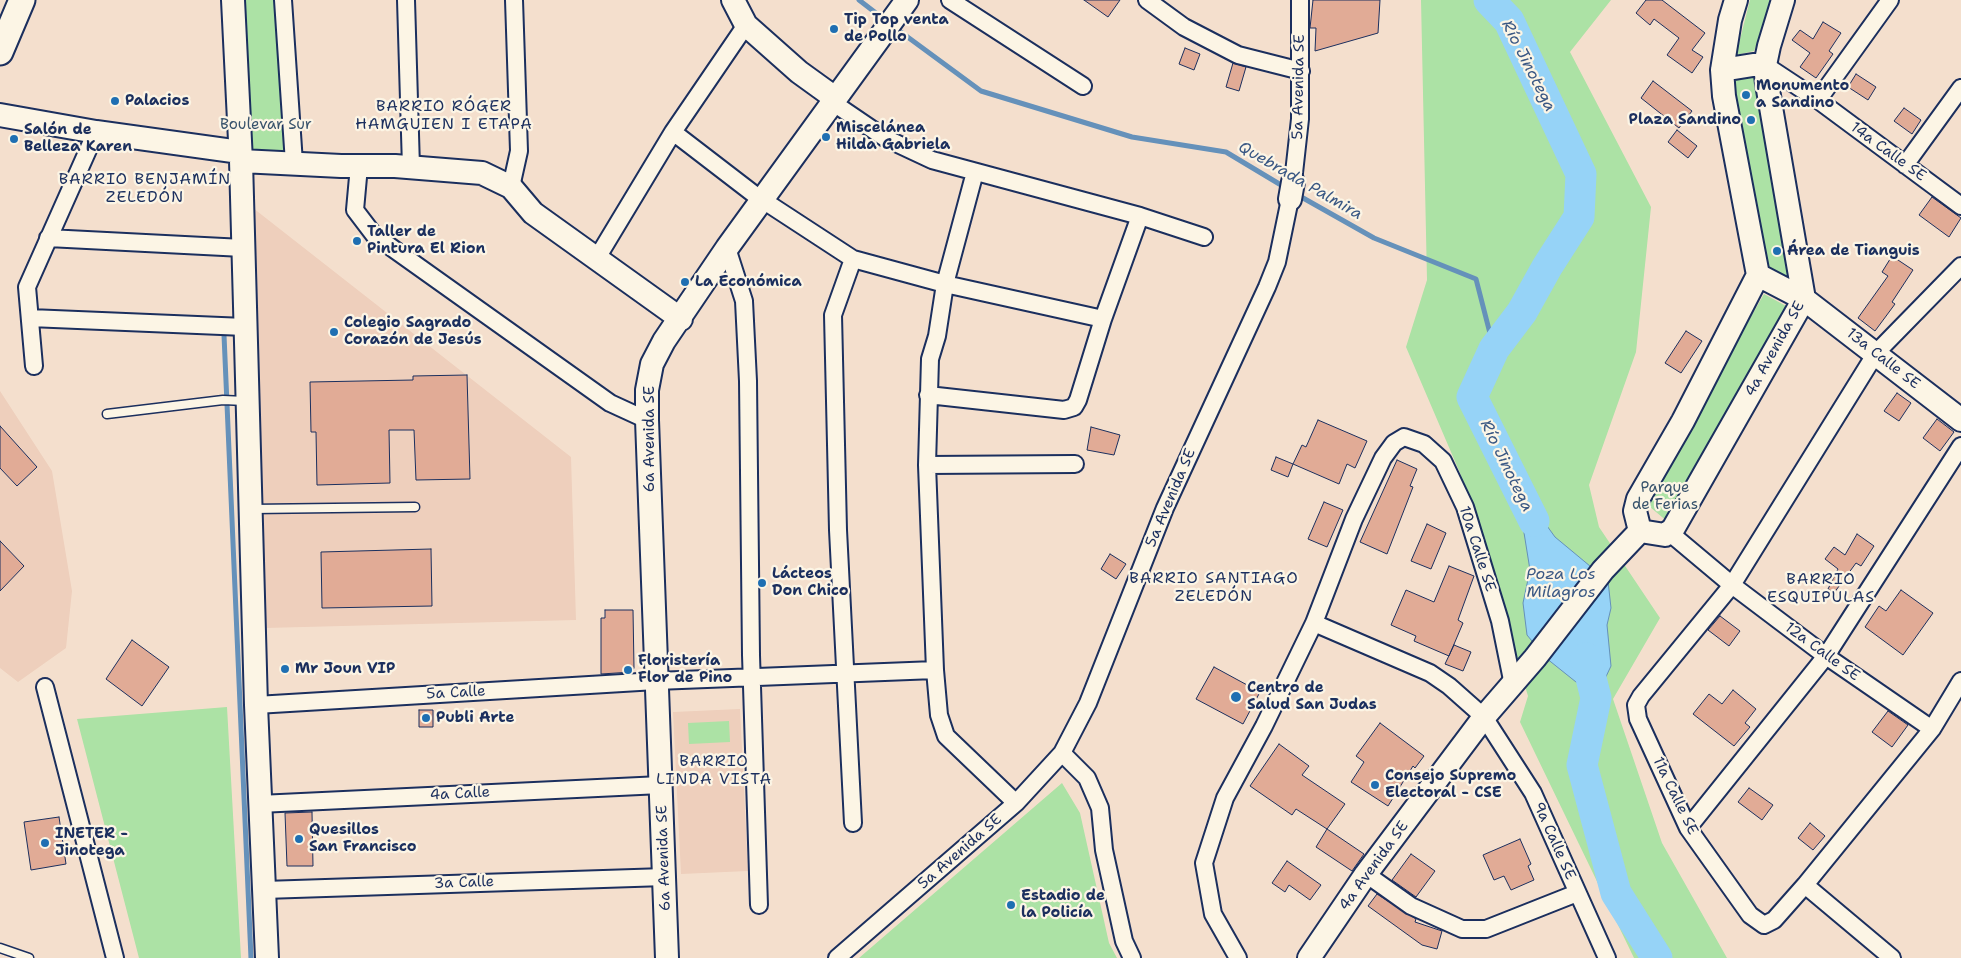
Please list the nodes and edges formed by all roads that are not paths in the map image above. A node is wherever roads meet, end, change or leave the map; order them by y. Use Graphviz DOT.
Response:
graph roads {
  1 [pos="22,0"];
  2 [pos="232,0"];
  3 [pos="283,0"];
  4 [pos="406,0"];
  5 [pos="514,0"];
  6 [pos="733,0"];
  7 [pos="907,0"];
  8 [pos="950,0"];
  9 [pos="1147,0"];
  10 [pos="1300,0"];
  11 [pos="1736,0"];
  12 [pos="1783,0"];
  13 [pos="1890,0"];
  14 [pos="746,24"];
  15 [pos="0,52"];
  16 [pos="1765,65"];
  17 [pos="1722,70"];
  18 [pos="1301,71"];
  19 [pos="1083,86"];
  20 [pos="1961,88"];
  21 [pos="833,100"];
  22 [pos="1818,100"];
  23 [pos="0,115"];
  24 [pos="96,132"];
  25 [pos="673,132"];
  26 [pos="240,157"];
  27 [pos="294,163"];
  28 [pos="1905,165"];
  29 [pos="359,166"];
  30 [pos="411,167"];
  31 [pos="975,172"];
  32 [pos="512,187"];
  33 [pos="761,199"];
  34 [pos="1961,206"];
  35 [pos="1140,216"];
  36 [pos="48,238"];
  37 [pos="1204,238"];
  38 [pos="243,248"];
  39 [pos="727,248"];
  40 [pos="597,258"];
  41 [pos="853,259"];
  42 [pos="1961,266"];
  43 [pos="1758,275"];
  44 [pos="945,284"];
  45 [pos="1804,299"];
  46 [pos="30,318"];
  47 [pos="681,319"];
  48 [pos="1103,319"];
  49 [pos="245,326"];
  50 [pos="1876,353"];
  51 [pos="34,366"];
  52 [pos="928,395"];
  53 [pos="247,401"];
  54 [pos="107,414"];
  55 [pos="647,420"];
  56 [pos="1961,420"];
  57 [pos="1961,446"];
  58 [pos="1075,464"];
  59 [pos="928,465"];
  60 [pos="415,507"];
  61 [pos="250,509"];
  62 [pos="1640,530"];
  63 [pos="1670,533"];
  64 [pos="1732,585"];
  65 [pos="1314,623"];
  66 [pos="1826,656"];
  67 [pos="935,670"];
  68 [pos="846,674"];
  69 [pos="752,676"];
  70 [pos="656,681"];
  71 [pos="1961,681"];
  72 [pos="1512,685"];
  73 [pos="46,686"];
  74 [pos="256,705"];
  75 [pos="1484,718"];
  76 [pos="1932,729"];
  77 [pos="1062,753"];
  78 [pos="661,785"];
  79 [pos="1016,803"];
  80 [pos="260,804"];
  81 [pos="853,823"];
  82 [pos="1688,828"];
  83 [pos="1366,874"];
  84 [pos="665,877"];
  85 [pos="1805,885"];
  86 [pos="264,890"];
  87 [pos="1577,893"];
  88 [pos="759,905"];
  89 [pos="0,948"];
  90 [pos="29,958"];
  91 [pos="115,958"];
  92 [pos="267,958"];
  93 [pos="668,958"];
  94 [pos="837,958"];
  95 [pos="1132,958"];
  96 [pos="1238,958"];
  97 [pos="1309,958"];
  98 [pos="1607,958"];
  99 [pos="1892,958"];
  1 -- 15 [label="main road"];
  2 -- 26 [label="street"];
  3 -- 27 [label="street"];
  4 -- 30 [label="street"];
  5 -- 32 [label="street"];
  6 -- 14 [label="street"];
  7 -- 21 [label="street, 6a Avenida SE"];
  8 -- 19 [label="street"];
  9 -- 18 [label="street"];
  10 -- 18 [label="street, 5a Avenida SE"];
  11 -- 17 [label="street"];
  12 -- 16 [label="street, 4a Avenida SE"];
  13 -- 22 [label="street"];
  14 -- 21 [label="street"];
  14 -- 25 [label="street"];
  16 -- 17 [label="street"];
  16 -- 22 [label="street, 14a Calle SE"];
  16 -- 45 [label="street, 4a Avenida SE"];
  17 -- 43 [label="street"];
  18 -- 77 [label="street, 5a Avenida SE"];
  20 -- 28 [label="street"];
  21 -- 31 [label="street"];
  21 -- 33 [label="street, 6a Avenida SE"];
  22 -- 28 [label="street, 14a Calle SE"];
  23 -- 24 [label="street"];
  24 -- 26 [label="street"];
  24 -- 36 [label="street"];
  25 -- 33 [label="street"];
  25 -- 40 [label="street"];
  26 -- 27 [label="street"];
  26 -- 38 [label="street"];
  27 -- 29 [label="street"];
  28 -- 34 [label="street, 14a Calle SE"];
  29 -- 30 [label="street"];
  29 -- 55 [label="street"];
  30 -- 32 [label="street"];
  31 -- 35 [label="street"];
  31 -- 44 [label="street"];
  32 -- 40 [label="street"];
  33 -- 39 [label="street, 6a Avenida SE"];
  33 -- 41 [label="street"];
  35 -- 37 [label="street"];
  35 -- 48 [label="street"];
  36 -- 38 [label="street"];
  36 -- 46 [label="street"];
  38 -- 49 [label="street"];
  39 -- 47 [label="street, 6a Avenida SE"];
  39 -- 69 [label="street"];
  40 -- 47 [label="street"];
  41 -- 44 [label="street"];
  41 -- 68 [label="street"];
  42 -- 50 [label="street"];
  43 -- 45 [label="street, 13a Calle SE"];
  43 -- 62 [label="street"];
  44 -- 48 [label="street"];
  44 -- 52 [label="street"];
  45 -- 50 [label="street, 13a Calle SE"];
  45 -- 63 [label="street, 4a Avenida SE"];
  46 -- 49 [label="street"];
  46 -- 51 [label="street"];
  47 -- 55 [label="street, 6a Avenida SE"];
  48 -- 52 [label="street"];
  49 -- 53 [label="street"];
  50 -- 56 [label="street, 13a Calle SE"];
  50 -- 64 [label="street"];
  52 -- 59 [label="street"];
  53 -- 54 [label="lane"];
  53 -- 61 [label="street"];
  55 -- 70 [label="street, 6a Avenida SE"];
  57 -- 66 [label="street"];
  58 -- 59 [label="street"];
  59 -- 67 [label="street"];
  60 -- 61 [label="lane"];
  61 -- 74 [label="street"];
  62 -- 63 [label="street"];
  62 -- 72 [label="street, 4a Avenida SE"];
  63 -- 64 [label="street, 12a Calle SE"];
  64 -- 66 [label="street, 12a Calle SE"];
  64 -- 82 [label="street, 11a Calle SE"];
  65 -- 72 [label="street, 10a Calle SE"];
  65 -- 75 [label="street, 9a Calle SE"];
  65 -- 96 [label="street"];
  66 -- 76 [label="street, 12a Calle SE"];
  66 -- 82 [label="street"];
  67 -- 68 [label="street, 5a Calle"];
  67 -- 79 [label="street"];
  68 -- 69 [label="street, 5a Calle"];
  68 -- 81 [label="street"];
  69 -- 70 [label="street, 5a Calle"];
  69 -- 88 [label="street"];
  70 -- 74 [label="street, 5a Calle"];
  70 -- 78 [label="street, 6a Avenida SE"];
  71 -- 76 [label="street"];
  72 -- 75 [label="street, 4a Avenida SE"];
  73 -- 91 [label="street"];
  74 -- 80 [label="street"];
  75 -- 83 [label="street, 4a Avenida SE"];
  75 -- 87 [label="street, 9a Calle SE"];
  76 -- 85 [label="street"];
  77 -- 79 [label="street, 5a Avenida SE"];
  77 -- 95 [label="street"];
  78 -- 80 [label="street, 4a Calle"];
  78 -- 84 [label="street, 6a Avenida SE"];
  79 -- 94 [label="street, 5a Avenida SE"];
  80 -- 86 [label="street"];
  82 -- 85 [label="street, 11a Calle SE"];
  83 -- 87 [label="street"];
  83 -- 97 [label="street, 4a Avenida SE"];
  84 -- 86 [label="street, 3a Calle"];
  84 -- 93 [label="street, 6a Avenida SE"];
  85 -- 99 [label="street"];
  86 -- 92 [label="street"];
  87 -- 98 [label="street, 9a Calle SE"];
  89 -- 90 [label="lane"];
}
